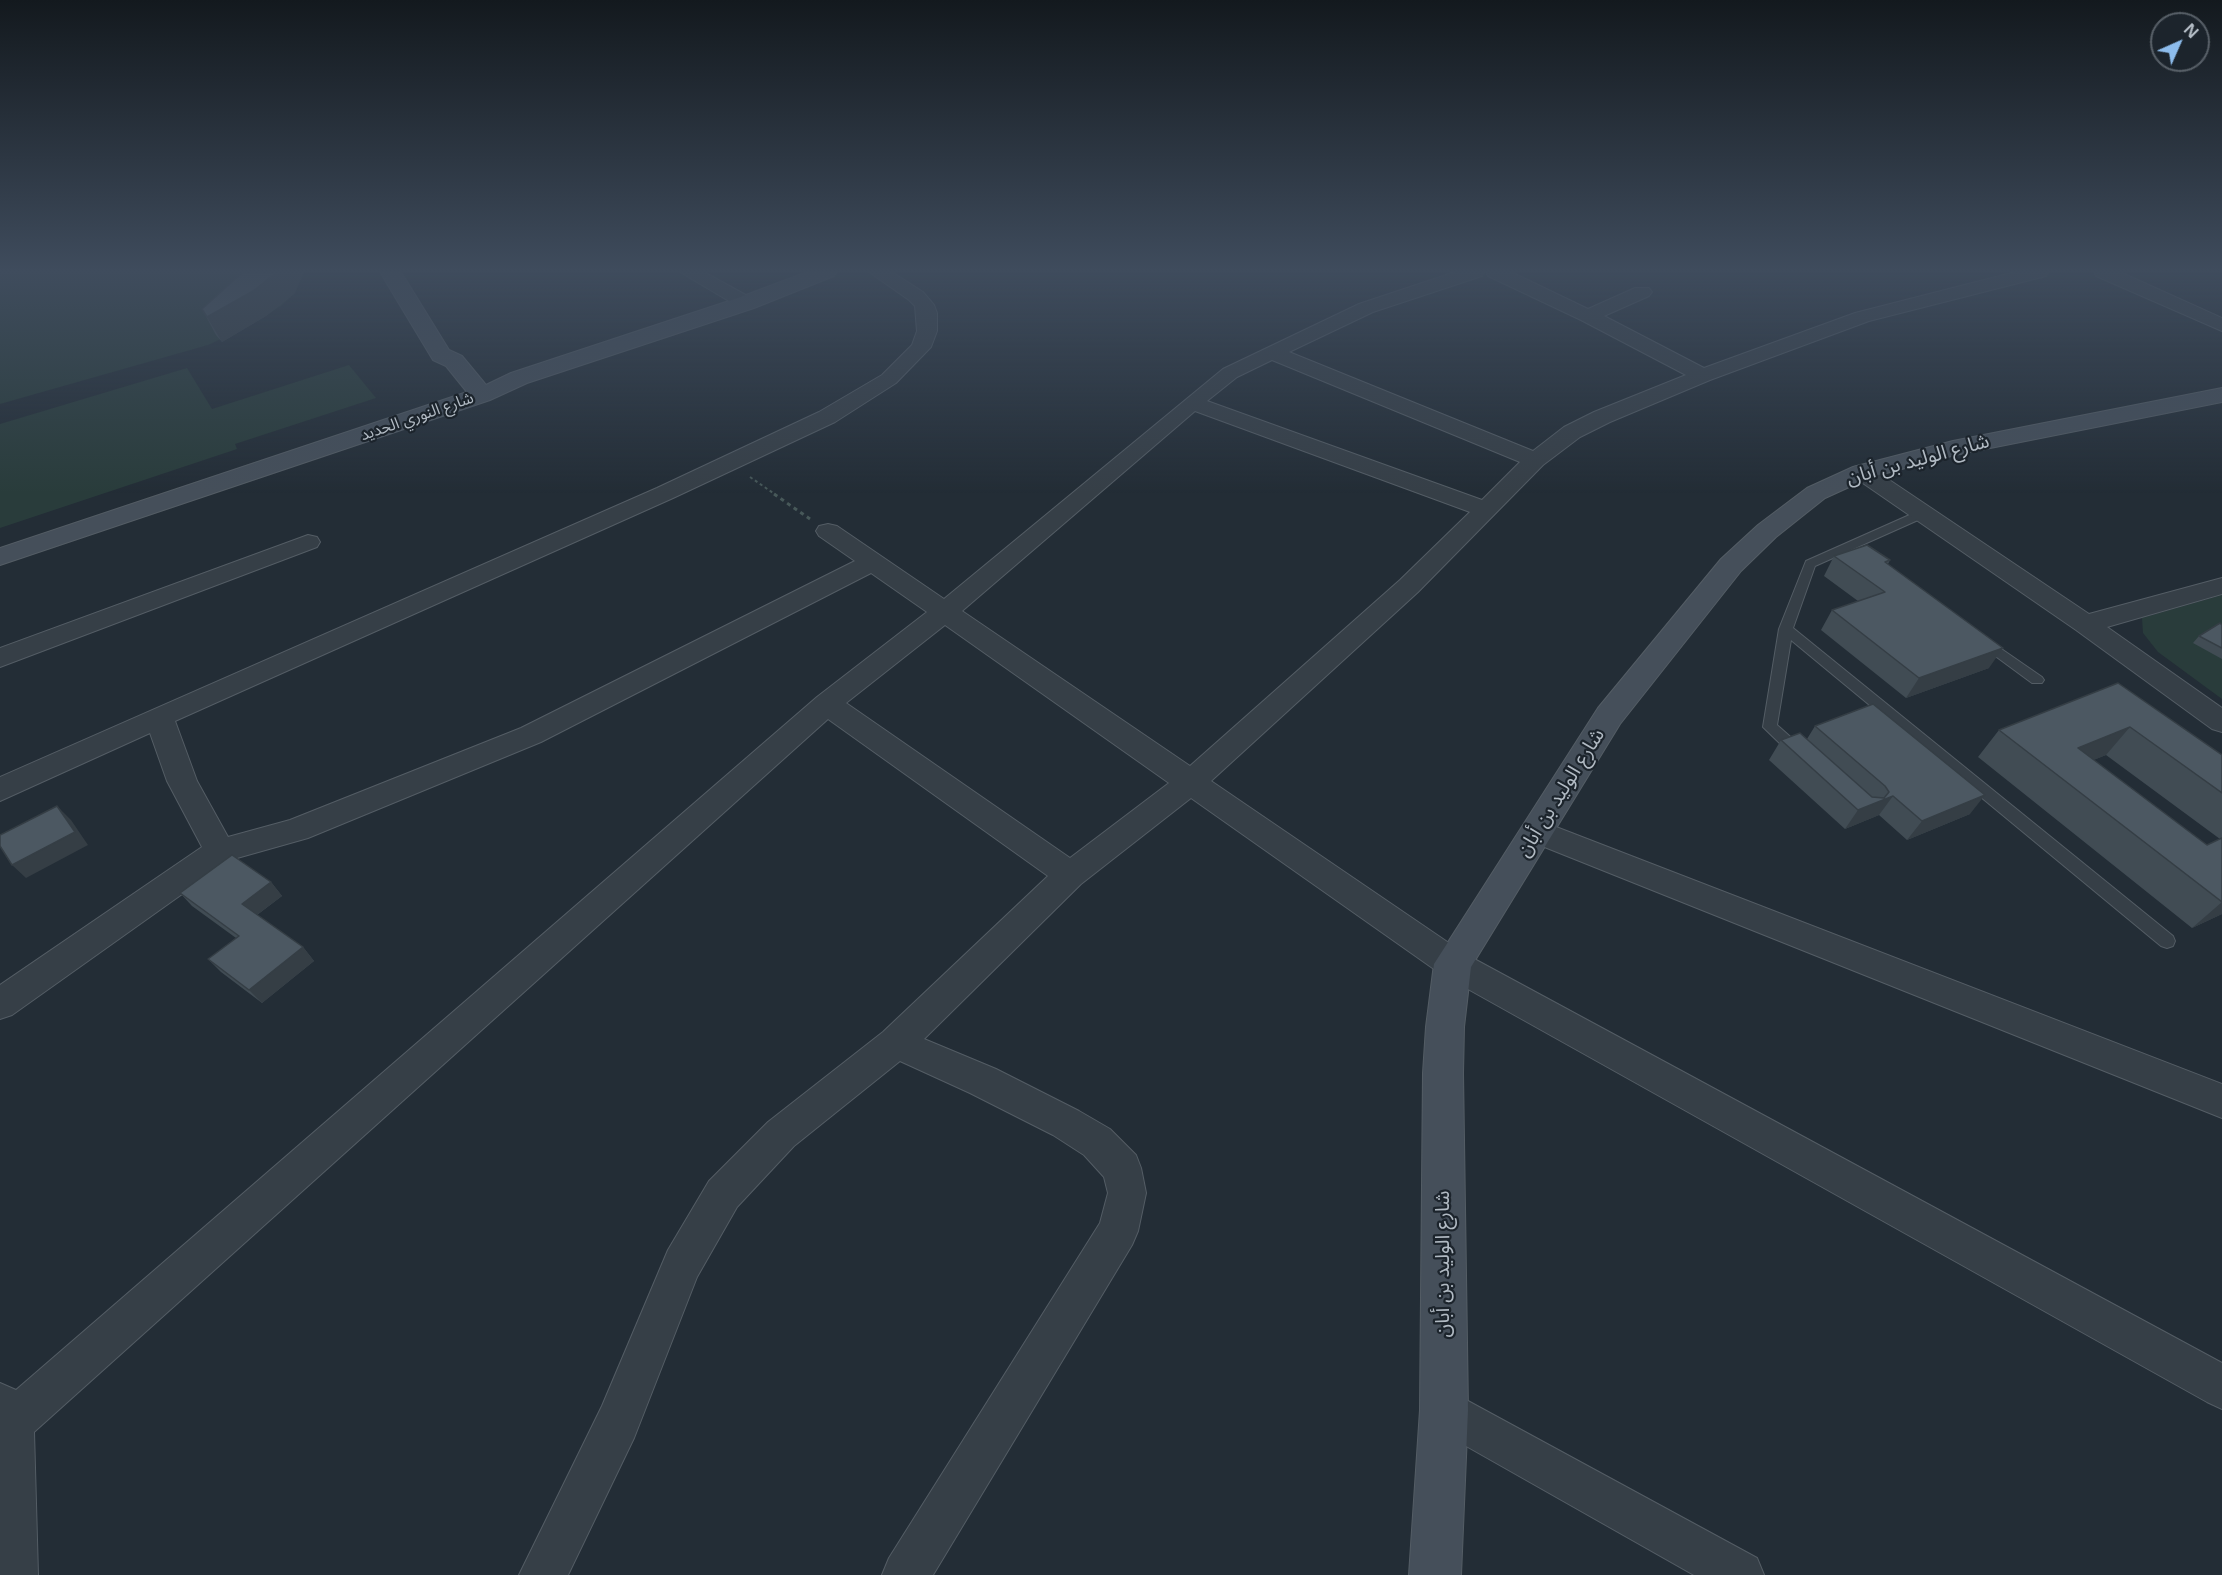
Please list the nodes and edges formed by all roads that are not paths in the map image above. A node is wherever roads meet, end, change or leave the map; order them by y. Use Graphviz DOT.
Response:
graph roads {
  1 [pos="435,346"];
  2 [pos="617,346"];
  3 [pos="922,346"];
  4 [pos="1285,346"];
  5 [pos="1645,346"];
  6 [pos="1785,346"];
  7 [pos="1271,352"];
  8 [pos="1703,376"];
  9 [pos="471,394"];
  10 [pos="2222,395"];
  11 [pos="1192,403"];
  12 [pos="1535,460"];
  13 [pos="1862,472"];
  14 [pos="1487,510"];
  15 [pos="1923,513"];
  16 [pos="828,531"];
  17 [pos="308,542"];
  18 [pos="0,545"];
  19 [pos="0,557"];
  20 [pos="873,562"];
  21 [pos="2222,586"];
  22 [pos="944,612"];
  23 [pos="2085,624"];
  24 [pos="1786,628"];
  25 [pos="1969,631"];
  26 [pos="0,658"];
  27 [pos="2037,680"];
  28 [pos="828,704"];
  29 [pos="159,717"];
  30 [pos="2222,722"];
  31 [pos="1805,758"];
  32 [pos="1190,783"];
  33 [pos="0,790"];
  34 [pos="1538,832"];
  35 [pos="220,851"];
  36 [pos="1070,875"];
  37 [pos="2167,941"];
  38 [pos="1452,964"];
  39 [pos="0,1004"];
  40 [pos="896,1043"];
  41 [pos="2222,1101"];
  42 [pos="2222,1387"];
  43 [pos="1444,1410"];
  44 [pos="4,1421"];
  45 [pos="14,1575"];
  46 [pos="543,1575"];
  47 [pos="906,1575"];
  48 [pos="1435,1575"];
  49 [pos="1740,1575"];
  1 -- 9 [label="street"];
  2 -- 9 [label="street, شارع النوري الحديد"];
  3 -- 29 [label="street"];
  4 -- 7 [label="street"];
  5 -- 8 [label="street"];
  6 -- 8 [label="street"];
  7 -- 11 [label="street"];
  7 -- 12 [label="street"];
  8 -- 12 [label="street"];
  9 -- 18 [label="street, شارع النوري الحديد"];
  9 -- 19 [label="street, شارع النوري الحديد"];
  10 -- 13 [label="street, شارع الوليد بن أبان"];
  11 -- 14 [label="street"];
  11 -- 22 [label="street"];
  12 -- 14 [label="street"];
  13 -- 15 [label="street"];
  13 -- 34 [label="street, شارع الوليد بن أبان"];
  14 -- 32 [label="street"];
  15 -- 23 [label="street"];
  15 -- 24 [label="lane"];
  16 -- 20 [label="street"];
  17 -- 26 [label="street"];
  20 -- 22 [label="street"];
  20 -- 35 [label="street"];
  21 -- 23 [label="street"];
  22 -- 28 [label="street"];
  22 -- 32 [label="street"];
  23 -- 30 [label="street"];
  24 -- 31 [label="lane"];
  24 -- 37 [label="lane"];
  25 -- 27 [label="lane"];
  28 -- 36 [label="street"];
  28 -- 44 [label="street"];
  29 -- 33 [label="street"];
  29 -- 35 [label="street"];
  32 -- 36 [label="street"];
  32 -- 38 [label="street"];
  34 -- 38 [label="street, شارع الوليد بن أبان"];
  34 -- 41 [label="street"];
  35 -- 39 [label="street"];
  36 -- 40 [label="street"];
  38 -- 42 [label="street"];
  38 -- 43 [label="street, شارع الوليد بن أبان"];
  40 -- 46 [label="street"];
  40 -- 47 [label="street"];
  43 -- 48 [label="street, شارع الوليد بن أبان"];
  43 -- 49 [label="street"];
  44 -- 45 [label="street"];
}
